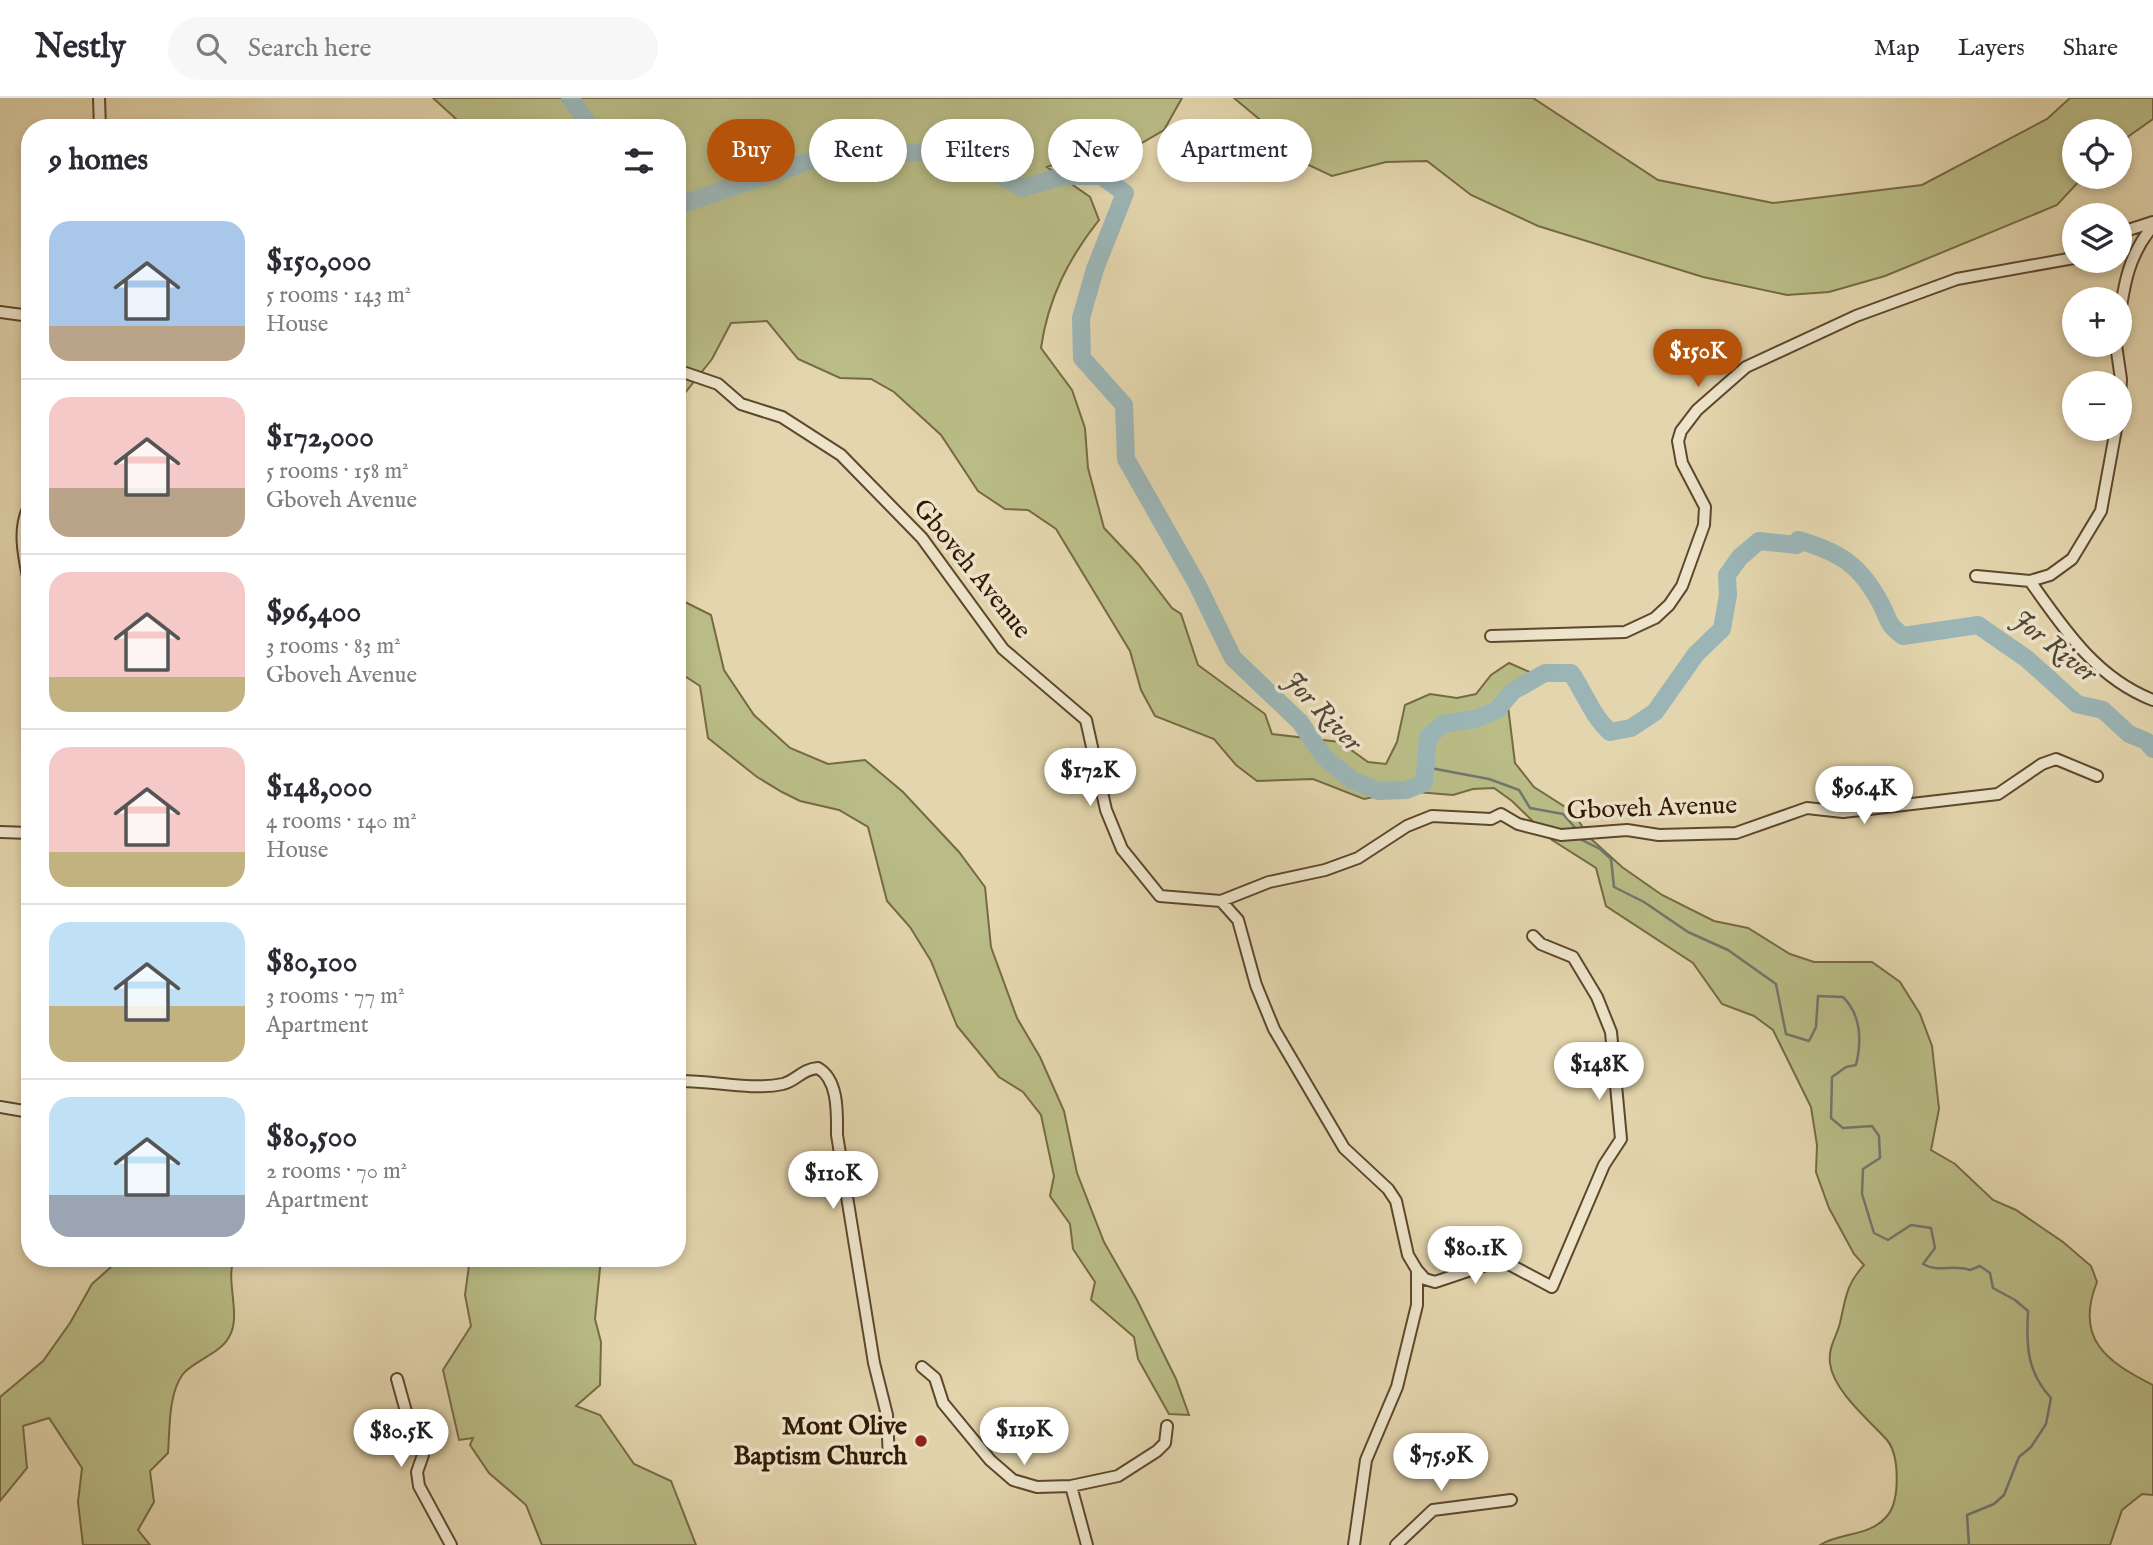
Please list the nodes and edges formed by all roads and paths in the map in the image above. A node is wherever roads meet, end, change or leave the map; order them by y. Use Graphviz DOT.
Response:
graph roads {
  1 [pos="99,98"];
  2 [pos="100,119"];
  3 [pos="2153,224"];
  4 [pos="2132,230"];
  5 [pos="2062,260"];
  6 [pos="2123,287"];
  7 [pos="0,312"];
  8 [pos="21,315"];
  9 [pos="686,373"];
  10 [pos="2112,441"];
  11 [pos="1976,576"];
  12 [pos="2030,581"];
  13 [pos="1491,636"];
  14 [pos="2153,700"];
  15 [pos="2097,776"];
  16 [pos="0,832"];
  17 [pos="21,833"];
  18 [pos="1221,901"];
  19 [pos="1534,936"];
  20 [pos="686,1080"];
  21 [pos="0,1107"];
  22 [pos="21,1110"];
  23 [pos="1417,1270"];
  24 [pos="922,1367"];
  25 [pos="397,1379"];
  26 [pos="1167,1426"];
  27 [pos="889,1461"];
  28 [pos="1071,1486"];
  29 [pos="1511,1500"];
  30 [pos="451,1545"];
  31 [pos="1087,1545"];
  32 [pos="1354,1545"];
  33 [pos="1396,1545"];
  1 -- 2 [label="street"];
  3 -- 4 [label="street"];
  3 -- 6 [label="street"];
  5 -- 13 [label="street"];
  7 -- 8 [label="street"];
  9 -- 18 [label="street, Gboveh Avenue"];
  10 -- 12 [label="street"];
  11 -- 12 [label="street"];
  12 -- 14 [label="street"];
  15 -- 18 [label="street, Gboveh Avenue"];
  16 -- 17 [label="street"];
  18 -- 23 [label="street"];
  19 -- 23 [label="street"];
  20 -- 27 [label="street"];
  21 -- 22 [label="street"];
  23 -- 32 [label="street"];
  24 -- 28 [label="street"];
  25 -- 30 [label="street"];
  26 -- 28 [label="street"];
  28 -- 31 [label="street"];
  29 -- 33 [label="street"];
}
